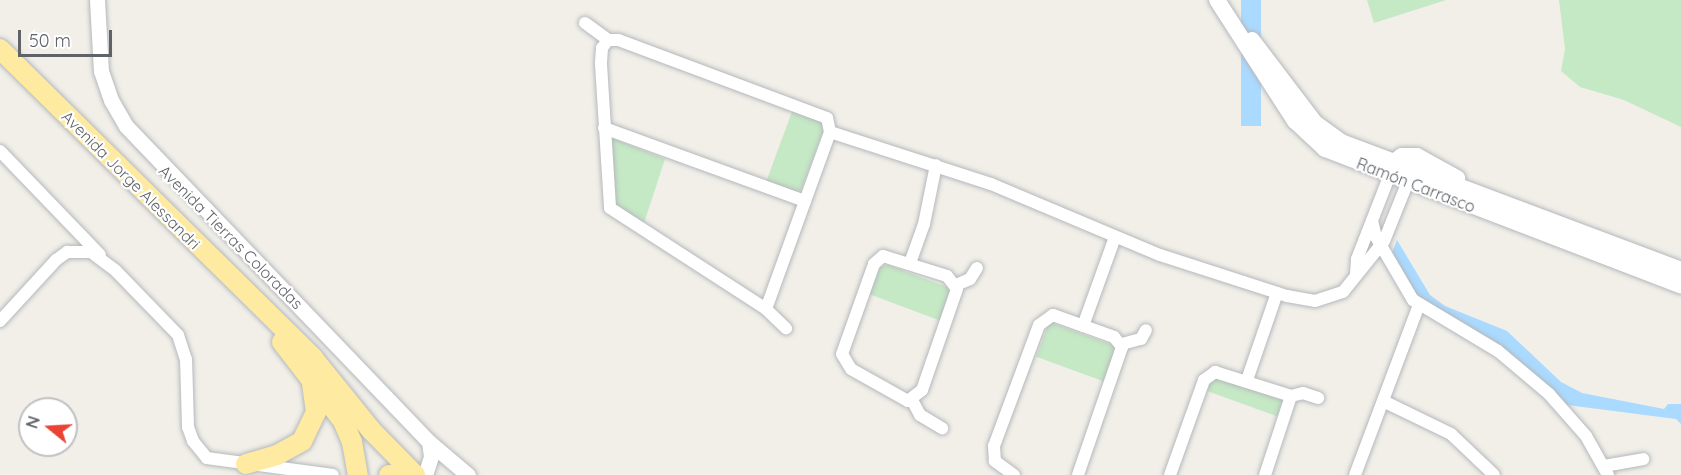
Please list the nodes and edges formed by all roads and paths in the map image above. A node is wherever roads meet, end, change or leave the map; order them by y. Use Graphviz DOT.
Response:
graph roads {
  1 [pos="97,0"];
  2 [pos="1218,0"];
  3 [pos="585,23"];
  4 [pos="608,40"];
  5 [pos="0,49"];
  6 [pos="604,128"];
  7 [pos="830,132"];
  8 [pos="0,151"];
  9 [pos="936,165"];
  10 [pos="1392,168"];
  11 [pos="1410,175"];
  12 [pos="1477,193"];
  13 [pos="805,201"];
  14 [pos="1372,221"];
  15 [pos="73,225"];
  16 [pos="1115,237"];
  17 [pos="1365,239"];
  18 [pos="1381,245"];
  19 [pos="71,252"];
  20 [pos="103,258"];
  21 [pos="1361,261"];
  22 [pos="910,263"];
  23 [pos="977,268"];
  24 [pos="1681,270"];
  25 [pos="956,285"];
  26 [pos="1681,286"];
  27 [pos="1277,293"];
  28 [pos="1419,305"];
  29 [pos="766,309"];
  30 [pos="261,310"];
  31 [pos="0,321"];
  32 [pos="1083,326"];
  33 [pos="786,328"];
  34 [pos="1146,330"];
  35 [pos="1122,344"];
  36 [pos="311,380"];
  37 [pos="1247,380"];
  38 [pos="1291,396"];
  39 [pos="1318,398"];
  40 [pos="912,400"];
  41 [pos="1383,401"];
  42 [pos="942,428"];
  43 [pos="429,442"];
  44 [pos="1643,459"];
  45 [pos="246,464"];
  46 [pos="1606,471"];
  47 [pos="333,475"];
  48 [pos="358,475"];
  49 [pos="389,475"];
  50 [pos="415,475"];
  51 [pos="425,475"];
  52 [pos="468,475"];
  53 [pos="1014,475"];
  54 [pos="1078,475"];
  55 [pos="1170,475"];
  56 [pos="1265,475"];
  57 [pos="1355,475"];
  58 [pos="1494,475"];
  1 -- 43 [label="street, Avenida Tierras Coloradas"];
  2 -- 10 [label="main road, Ramón Carrasco"];
  3 -- 4 [label="street"];
  4 -- 6 [label="street"];
  4 -- 7 [label="street"];
  5 -- 30 [label="highway, Avenida Jorge Alessandri"];
  6 -- 13 [label="street"];
  6 -- 29 [label="street"];
  7 -- 9 [label="street"];
  7 -- 13 [label="street"];
  8 -- 15 [label="street"];
  9 -- 16 [label="street"];
  9 -- 22 [label="street"];
  10 -- 11 [label="main road, Ramón Carrasco"];
  10 -- 12 [label="main road"];
  10 -- 14 [label="street"];
  11 -- 12 [label="main road, Ramón Carrasco"];
  11 -- 18 [label="street"];
  11 -- 26 [label="main road, Ramón Carrasco"];
  12 -- 24 [label="main road, Ramón Carrasco"];
  13 -- 29 [label="street"];
  14 -- 17 [label="street"];
  14 -- 18 [label="street"];
  15 -- 19 [label="street"];
  15 -- 20 [label="street"];
  16 -- 27 [label="street"];
  16 -- 32 [label="street"];
  17 -- 18 [label="street"];
  17 -- 21 [label="street"];
  18 -- 21 [label="street"];
  18 -- 28 [label="street"];
  19 -- 20 [label="street"];
  19 -- 31 [label="street"];
  20 -- 45 [label="street"];
  21 -- 27 [label="street"];
  22 -- 25 [label="street"];
  22 -- 40 [label="street"];
  23 -- 25 [label="street"];
  25 -- 40 [label="street"];
  27 -- 37 [label="street"];
  28 -- 41 [label="street"];
  28 -- 46 [label="street"];
  29 -- 33 [label="street"];
  30 -- 36 [label="highway, Avenida Jorge Alessandri"];
  30 -- 50 [label="highway, Avenida Jorge Alessandri"];
  32 -- 35 [label="street"];
  32 -- 53 [label="street"];
  34 -- 35 [label="street"];
  35 -- 54 [label="street"];
  36 -- 45 [label="highway"];
  36 -- 48 [label="highway, Avenida Jorge Alessandri"];
  37 -- 38 [label="street"];
  37 -- 55 [label="street"];
  38 -- 39 [label="street"];
  38 -- 56 [label="street"];
  40 -- 42 [label="street"];
  41 -- 57 [label="street"];
  41 -- 58 [label="street"];
  43 -- 51 [label="street"];
  43 -- 52 [label="street, Avenida Tierras Coloradas"];
  44 -- 46 [label="street"];
  45 -- 47 [label="street"];
  49 -- 50 [label="highway, Avenida Jorge Alessandri"];
}
